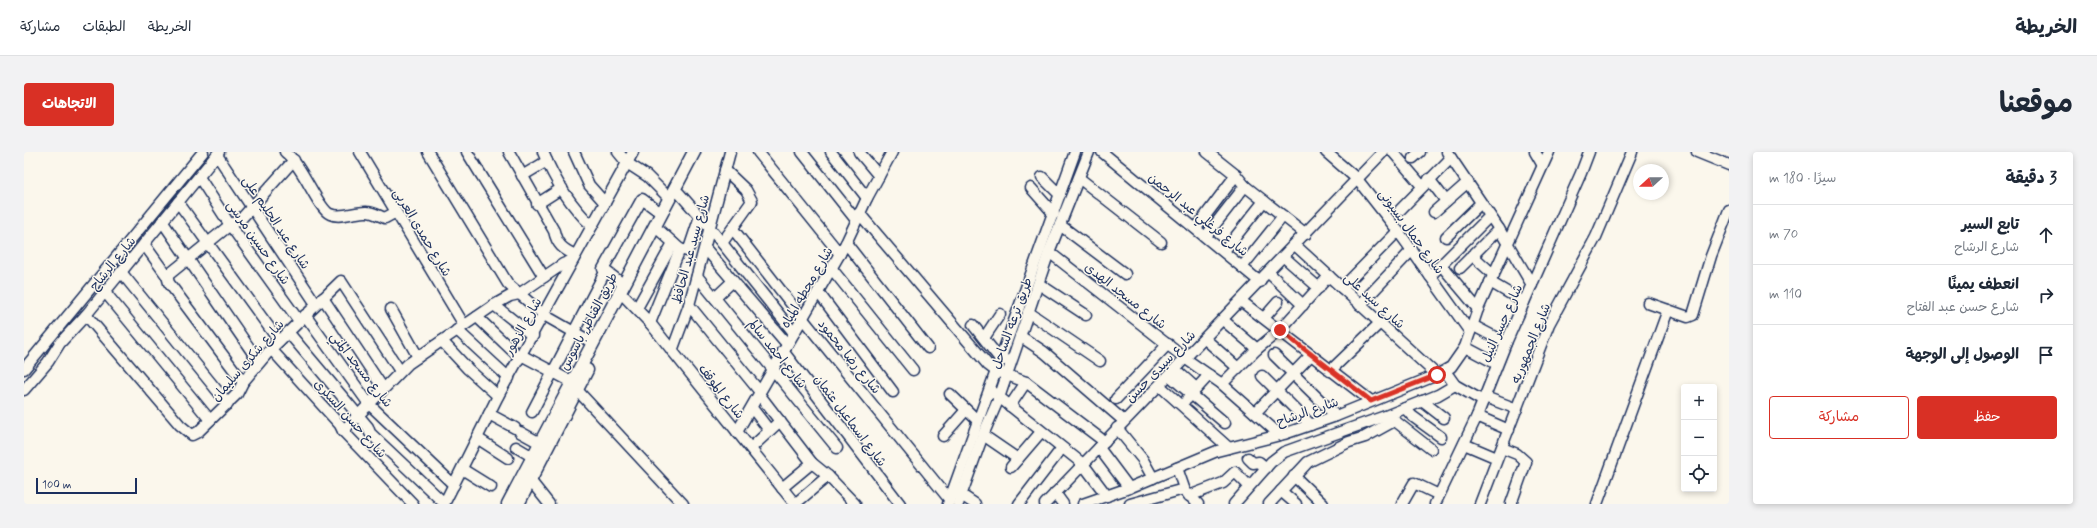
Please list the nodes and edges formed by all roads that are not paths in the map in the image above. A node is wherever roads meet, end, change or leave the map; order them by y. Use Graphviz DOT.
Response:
graph roads {
  1 [pos="203,152"];
  2 [pos="285,152"];
  3 [pos="360,152"];
  4 [pos="428,152"];
  5 [pos="467,152"];
  6 [pos="509,152"];
  7 [pos="574,152"];
  8 [pos="618,152"];
  9 [pos="633,152"];
  10 [pos="694,152"];
  11 [pos="701,152"];
  12 [pos="730,152"];
  13 [pos="758,152"];
  14 [pos="802,152"];
  15 [pos="831,152"];
  16 [pos="859,152"];
  17 [pos="1075,152"];
  18 [pos="1089,152"];
  19 [pos="1102,152"];
  20 [pos="1207,152"];
  21 [pos="1326,152"];
  22 [pos="1383,152"];
  23 [pos="1393,152"];
  24 [pos="1535,152"];
  25 [pos="1549,152"];
  26 [pos="1589,152"];
  27 [pos="1632,152"];
  28 [pos="1697,152"];
  29 [pos="218,153"];
  30 [pos="887,155"];
  31 [pos="1449,155"];
  32 [pos="1718,156"];
  33 [pos="545,157"];
  34 [pos="294,160"];
  35 [pos="627,163"];
  36 [pos="1542,164"];
  37 [pos="1729,165"];
  38 [pos="725,170"];
  39 [pos="1236,175"];
  40 [pos="522,176"];
  41 [pos="878,176"];
  42 [pos="199,177"];
  43 [pos="1042,177"];
  44 [pos="1079,178"];
  45 [pos="1358,179"];
  46 [pos="1468,182"];
  47 [pos="1426,183"];
  48 [pos="1245,186"];
  49 [pos="562,188"];
  50 [pos="1031,188"];
  51 [pos="1060,194"];
  52 [pos="674,196"];
  53 [pos="867,198"];
  54 [pos="1264,201"];
  55 [pos="1446,201"];
  56 [pos="178,202"];
  57 [pos="605,203"];
  58 [pos="1482,203"];
  59 [pos="537,204"];
  60 [pos="252,207"];
  61 [pos="1400,210"];
  62 [pos="1729,210"];
  63 [pos="396,212"];
  64 [pos="1434,212"];
  65 [pos="661,213"];
  66 [pos="1054,214"];
  67 [pos="700,216"];
  68 [pos="1283,216"];
  69 [pos="1490,216"];
  70 [pos="858,217"];
  71 [pos="162,221"];
  72 [pos="230,225"];
  73 [pos="592,226"];
  74 [pos="1060,226"];
  75 [pos="710,228"];
  76 [pos="1196,228"];
  77 [pos="733,229"];
  78 [pos="1499,229"];
  79 [pos="660,231"];
  80 [pos="1398,231"];
  81 [pos="1306,234"];
  82 [pos="1471,235"];
  83 [pos="1206,236"];
  84 [pos="1446,237"];
  85 [pos="1161,242"];
  86 [pos="208,243"];
  87 [pos="722,243"];
  88 [pos="846,243"];
  89 [pos="144,244"];
  90 [pos="1508,244"];
  91 [pos="1295,245"];
  92 [pos="676,246"];
  93 [pos="1482,246"];
  94 [pos="705,248"];
  95 [pos="1412,250"];
  96 [pos="1224,251"];
  97 [pos="1049,252"];
  98 [pos="840,254"];
  99 [pos="1472,255"];
  100 [pos="1284,257"];
  101 [pos="574,258"];
  102 [pos="188,260"];
  103 [pos="1441,265"];
  104 [pos="1242,267"];
  105 [pos="1460,268"];
  106 [pos="832,269"];
  107 [pos="121,272"];
  108 [pos="605,272"];
  109 [pos="1269,273"];
  110 [pos="1125,274"];
  111 [pos="167,276"];
  112 [pos="697,276"];
  113 [pos="1329,276"];
  114 [pos="1430,276"];
  115 [pos="544,278"];
  116 [pos="1492,279"];
  117 [pos="733,281"];
  118 [pos="1260,282"];
  119 [pos="623,284"];
  120 [pos="1039,284"];
  121 [pos="1532,285"];
  122 [pos="1318,288"];
  123 [pos="1342,288"];
  124 [pos="105,292"];
  125 [pos="818,292"];
  126 [pos="519,294"];
  127 [pos="625,297"];
  128 [pos="715,298"];
  129 [pos="319,301"];
  130 [pos="1241,301"];
  131 [pos="1278,302"];
  132 [pos="1524,302"];
  133 [pos="1648,304"];
  134 [pos="494,305"];
  135 [pos="689,305"];
  136 [pos="1303,305"];
  137 [pos="1360,305"];
  138 [pos="637,308"];
  139 [pos="391,309"];
  140 [pos="1478,309"];
  141 [pos="1668,310"];
  142 [pos="1028,312"];
  143 [pos="1000,314"];
  144 [pos="86,315"];
  145 [pos="544,315"];
  146 [pos="1086,315"];
  147 [pos="477,317"];
  148 [pos="302,318"];
  149 [pos="1264,318"];
  150 [pos="802,319"];
  151 [pos="1223,320"];
  152 [pos="650,323"];
  153 [pos="1380,323"];
  154 [pos="973,325"];
  155 [pos="460,328"];
  156 [pos="1471,328"];
  157 [pos="1280,330"];
  158 [pos="574,331"];
  159 [pos="288,332"];
  160 [pos="794,333"];
  161 [pos="533,336"];
  162 [pos="1020,336"];
  163 [pos="984,338"];
  164 [pos="1205,339"];
  165 [pos="442,340"];
  166 [pos="279,341"];
  167 [pos="593,343"];
  168 [pos="1506,343"];
  169 [pos="1168,344"];
  170 [pos="1465,347"];
  171 [pos="785,348"];
  172 [pos="928,348"];
  173 [pos="271,349"];
  174 [pos="1257,349"];
  175 [pos="672,352"];
  176 [pos="1274,355"];
  177 [pos="1311,355"];
  178 [pos="521,356"];
  179 [pos="418,357"];
  180 [pos="1186,358"];
  181 [pos="1000,359"];
  182 [pos="1100,361"];
  183 [pos="259,362"];
  184 [pos="1010,362"];
  185 [pos="1497,364"];
  186 [pos="773,368"];
  187 [pos="1238,368"];
  188 [pos="24,369"];
  189 [pos="913,370"];
  190 [pos="1330,370"];
  191 [pos="400,371"];
  192 [pos="996,371"];
  193 [pos="552,372"];
  194 [pos="1006,373"];
  195 [pos="1173,373"];
  196 [pos="1441,373"];
  197 [pos="1293,374"];
  198 [pos="1210,375"];
  199 [pos="1262,376"];
  200 [pos="509,378"];
  201 [pos="243,382"];
  202 [pos="1026,382"];
  203 [pos="1222,384"];
  204 [pos="1455,385"];
  205 [pos="574,386"];
  206 [pos="1160,386"];
  207 [pos="383,388"];
  208 [pos="988,389"];
  209 [pos="24,390"];
  210 [pos="1194,391"];
  211 [pos="1277,391"];
  212 [pos="893,392"];
  213 [pos="759,393"];
  214 [pos="950,394"];
  215 [pos="498,396"];
  216 [pos="999,398"];
  217 [pos="1116,399"];
  218 [pos="1484,399"];
  219 [pos="1371,401"];
  220 [pos="1422,401"];
  221 [pos="228,404"];
  222 [pos="370,404"];
  223 [pos="1181,404"];
  224 [pos="1010,406"];
  225 [pos="752,408"];
  226 [pos="1405,408"];
  227 [pos="1517,409"];
  228 [pos="966,410"];
  229 [pos="532,412"];
  230 [pos="1255,413"];
  231 [pos="489,414"];
  232 [pos="358,415"];
  233 [pos="1336,416"];
  234 [pos="1477,416"];
  235 [pos="1391,418"];
  236 [pos="1444,418"];
  237 [pos="210,420"];
  238 [pos="977,420"];
  239 [pos="780,421"];
  240 [pos="1225,423"];
  241 [pos="1121,424"];
  242 [pos="1311,425"];
  243 [pos="769,430"];
  244 [pos="1509,430"];
  245 [pos="343,431"];
  246 [pos="737,432"];
  247 [pos="1041,432"];
  248 [pos="983,435"];
  249 [pos="1282,435"];
  250 [pos="943,436"];
  251 [pos="1441,437"];
  252 [pos="477,438"];
  253 [pos="540,443"];
  254 [pos="1464,444"];
  255 [pos="1102,445"];
  256 [pos="516,447"];
  257 [pos="751,448"];
  258 [pos="837,448"];
  259 [pos="1062,448"];
  260 [pos="1229,448"];
  261 [pos="1502,448"];
  262 [pos="1431,449"];
  263 [pos="1290,450"];
  264 [pos="532,457"];
  265 [pos="508,458"];
  266 [pos="1248,458"];
  267 [pos="1497,458"];
  268 [pos="1018,459"];
  269 [pos="812,463"];
  270 [pos="1083,464"];
  271 [pos="1011,467"];
  272 [pos="1177,468"];
  273 [pos="1266,468"];
  274 [pos="462,469"];
  275 [pos="828,476"];
  276 [pos="1294,476"];
  277 [pos="1153,478"];
  278 [pos="530,480"];
  279 [pos="454,485"];
  280 [pos="1250,486"];
  281 [pos="491,487"];
  282 [pos="782,488"];
  283 [pos="1129,488"];
  284 [pos="1281,491"];
  285 [pos="1187,492"];
  286 [pos="1055,494"];
  287 [pos="958,496"];
  288 [pos="1107,496"];
  289 [pos="1437,499"];
  290 [pos="948,501"];
  291 [pos="413,504"];
  292 [pos="444,504"];
  293 [pos="508,504"];
  294 [pos="518,504"];
  295 [pos="549,504"];
  296 [pos="683,504"];
  297 [pos="796,504"];
  298 [pos="855,504"];
  299 [pos="900,504"];
  300 [pos="975,504"];
  301 [pos="1019,504"];
  302 [pos="1045,504"];
  303 [pos="1063,504"];
  304 [pos="1083,504"];
  305 [pos="1130,504"];
  306 [pos="1198,504"];
  307 [pos="1234,504"];
  308 [pos="1270,504"];
  309 [pos="1296,504"];
  310 [pos="1323,504"];
  311 [pos="1402,504"];
  312 [pos="1480,504"];
  313 [pos="1511,504"];
  314 [pos="1597,504"];
  1 -- 188 [label="street, شارع الرشاح"];
  2 -- 34 [label="street"];
  3 -- 63 [label="street, شارع حمدى العربى"];
  4 -- 126 [label="street"];
  5 -- 115 [label="street"];
  6 -- 40 [label="street"];
  7 -- 57 [label="street"];
  8 -- 35 [label="street"];
  9 -- 35 [label="street, شارع الزهور"];
  10 -- 52 [label="main road, طريق القناطر, باسوس"];
  11 -- 52 [label="main road, طريق القناطر, باسوس"];
  12 -- 38 [label="street, شارع سيد عبد الحافظ"];
  13 -- 98 [label="street"];
  14 -- 70 [label="street"];
  15 -- 53 [label="street"];
  16 -- 41 [label="street"];
  17 -- 51 [label="street, طريق ترعه الساحل"];
  18 -- 44 [label="street, طريق ترعه الساحل"];
  19 -- 76 [label="street, شارع فرغلي عبد الرحمن"];
  20 -- 39 [label="street"];
  21 -- 45 [label="street, شارع جمال بسيونى"];
  22 -- 45 [label="street, شارع سيدى حسن"];
  23 -- 47 [label="street"];
  24 -- 36 [label="street"];
  25 -- 36 [label="street, شارع الرشاح"];
  26 -- 121 [label="street, شارع جسر النيل"];
  27 -- 227 [label="street, شارع الجمهوريه"];
  28 -- 32 [label="street"];
  29 -- 42 [label="street, شارع الرشاح"];
  29 -- 60 [label="street, شارع عبد الحليم على"];
  30 -- 41 [label="street, شارع محطه المياه"];
  31 -- 46 [label="street"];
  31 -- 47 [label="street"];
  32 -- 37 [label="street"];
  33 -- 40 [label="street"];
  33 -- 49 [label="street"];
  34 -- 60 [label="street"];
  34 -- 63 [label="street"];
  35 -- 52 [label="street"];
  35 -- 57 [label="street, شارع الزهور"];
  36 -- 90 [label="street, شارع الرشاح"];
  38 -- 75 [label="street, شارع سيد عبد الحافظ"];
  38 -- 77 [label="street"];
  39 -- 48 [label="street"];
  39 -- 76 [label="street"];
  40 -- 59 [label="street"];
  41 -- 53 [label="street, شارع محطه المياه"];
  42 -- 56 [label="street, شارع الرشاح"];
  42 -- 72 [label="street, شارع حسين مرسى"];
  43 -- 51 [label="street"];
  44 -- 74 [label="street, طريق ترعه الساحل"];
  44 -- 85 [label="street"];
  45 -- 80 [label="street, شارع جمال بسيونى"];
  45 -- 81 [label="street, شارع سيدى حسن"];
  46 -- 55 [label="street"];
  46 -- 58 [label="street"];
  47 -- 55 [label="street"];
  47 -- 61 [label="street"];
  48 -- 54 [label="street"];
  48 -- 83 [label="street"];
  49 -- 59 [label="street"];
  49 -- 73 [label="street"];
  50 -- 66 [label="street"];
  51 -- 66 [label="street, طريق ترعه الساحل"];
  52 -- 65 [label="main road, طريق القناطر, باسوس"];
  52 -- 67 [label="street"];
  52 -- 79 [label="main road, طريق القناطر, باسوس"];
  53 -- 70 [label="street, شارع محطه المياه"];
  54 -- 68 [label="street"];
  54 -- 96 [label="street"];
  55 -- 64 [label="street"];
  56 -- 71 [label="street, شارع الرشاح"];
  56 -- 86 [label="street"];
  57 -- 73 [label="street, شارع الزهور"];
  58 -- 69 [label="street"];
  58 -- 84 [label="street"];
  59 -- 101 [label="street"];
  60 -- 72 [label="street"];
  60 -- 129 [label="street, شارع عبد الحليم على"];
  62 -- 141 [label="street"];
  63 -- 155 [label="street, شارع حمدى العربى"];
  65 -- 108 [label="street"];
  65 -- 119 [label="main road, طريق القناطر, باسوس"];
  66 -- 181 [label="street, طريق ترعه الساحل"];
  67 -- 75 [label="street"];
  67 -- 92 [label="street"];
  68 -- 81 [label="street"];
  68 -- 104 [label="street"];
  69 -- 78 [label="street"];
  69 -- 82 [label="street"];
  70 -- 88 [label="street, شارع محطه المياه"];
  70 -- 192 [label="street"];
  71 -- 89 [label="street, شارع الرشاح"];
  71 -- 102 [label="street"];
  72 -- 86 [label="street"];
  72 -- 148 [label="street, شارع حسين مرسى"];
  73 -- 101 [label="street, شارع الزهور"];
  74 -- 97 [label="street, طريق ترعه الساحل"];
  74 -- 110 [label="street"];
  75 -- 87 [label="street"];
  75 -- 94 [label="street, شارع سيد عبد الحافظ"];
  76 -- 83 [label="street, شارع فرغلي عبد الرحمن"];
  77 -- 87 [label="street"];
  77 -- 150 [label="street, شارع رضا محمود"];
  78 -- 90 [label="street"];
  78 -- 93 [label="street"];
  79 -- 92 [label="street"];
  79 -- 127 [label="main road, طريق القناطر, باسوس"];
  80 -- 95 [label="street, شارع جمال بسيونى"];
  80 -- 123 [label="street"];
  81 -- 91 [label="street, شارع سيدى حسن"];
  82 -- 93 [label="street"];
  82 -- 103 [label="street"];
  83 -- 96 [label="street, شارع فرغلي عبد الرحمن"];
  86 -- 102 [label="street"];
  86 -- 166 [label="street"];
  87 -- 160 [label="street"];
  88 -- 98 [label="street, شارع محطه المياه"];
  88 -- 172 [label="street"];
  89 -- 107 [label="street, شارع الرشاح"];
  89 -- 111 [label="street"];
  90 -- 116 [label="street, شارع الرشاح"];
  90 -- 121 [label="street"];
  91 -- 100 [label="street, شارع سيدى حسن"];
  91 -- 113 [label="street, شارع سيد على"];
  92 -- 138 [label="street"];
  92 -- 152 [label="street"];
  93 -- 99 [label="street"];
  94 -- 112 [label="street, شارع سيد عبد الحافظ"];
  94 -- 117 [label="street, شارع اسماعيل عثمان"];
  95 -- 114 [label="street, شارع جمال بسيونى"];
  95 -- 137 [label="street"];
  96 -- 104 [label="street, شارع فرغلي عبد الرحمن"];
  97 -- 120 [label="street, طريق ترعه الساحل"];
  97 -- 169 [label="street, شارع مسجد الهدى"];
  98 -- 106 [label="street, شارع محطه المياه"];
  99 -- 105 [label="street"];
  99 -- 116 [label="street"];
  100 -- 109 [label="street, شارع سيدى حسن"];
  100 -- 122 [label="street"];
  101 -- 115 [label="street"];
  101 -- 145 [label="street, شارع الزهور"];
  102 -- 111 [label="street"];
  102 -- 183 [label="street"];
  103 -- 114 [label="street"];
  103 -- 140 [label="street"];
  104 -- 118 [label="street, شارع فرغلي عبد الرحمن"];
  106 -- 125 [label="street, شارع محطه المياه"];
  106 -- 189 [label="street"];
  107 -- 124 [label="street, شارع الرشاح"];
  107 -- 221 [label="street"];
  108 -- 119 [label="street"];
  108 -- 158 [label="street"];
  109 -- 118 [label="street, شارع سيدى حسن"];
  109 -- 136 [label="street"];
  111 -- 201 [label="street"];
  112 -- 128 [label="street, شارع احمد سالم"];
  112 -- 135 [label="street, شارع سيد عبد الحافظ"];
  113 -- 122 [label="street"];
  113 -- 123 [label="street, شارع سيد على"];
  114 -- 156 [label="street, شارع جمال بسيونى"];
  115 -- 126 [label="street"];
  116 -- 132 [label="street"];
  116 -- 140 [label="street, شارع الرشاح"];
  117 -- 128 [label="street"];
  117 -- 171 [label="street, شارع اسماعيل عثمان"];
  118 -- 130 [label="street, شارع سيدى حسن"];
  119 -- 167 [label="main road, طريق القناطر, باسوس"];
  120 -- 142 [label="street, طريق ترعه الساحل"];
  120 -- 146 [label="street"];
  121 -- 132 [label="street, شارع جسر النيل"];
  122 -- 136 [label="street"];
  123 -- 137 [label="street, شارع سيد على"];
  124 -- 144 [label="street, شارع الرشاح"];
  124 -- 237 [label="street"];
  125 -- 150 [label="street, شارع محطه المياه"];
  125 -- 212 [label="street"];
  126 -- 134 [label="street"];
  126 -- 145 [label="street"];
  127 -- 138 [label="street, شارع الموقف"];
  127 -- 205 [label="main road, طريق القناطر, باسوس"];
  128 -- 186 [label="street, شارع احمد سالم"];
  129 -- 148 [label="street, شارع شكرى سليمان"];
  129 -- 191 [label="street, شارع شكرى سليمان"];
  129 -- 207 [label="street, شارع عبد الحليم على"];
  130 -- 149 [label="street"];
  130 -- 151 [label="street, شارع سيدى حسن"];
  131 -- 149 [label="street"];
  132 -- 168 [label="street, شارع جسر النيل"];
  133 -- 141 [label="street"];
  134 -- 147 [label="street"];
  134 -- 161 [label="street"];
  135 -- 175 [label="street, شارع سيد عبد الحافظ"];
  135 -- 213 [label="street"];
  136 -- 157 [label="street"];
  137 -- 153 [label="street, شارع سيد على"];
  138 -- 152 [label="street, شارع الموقف"];
  139 -- 179 [label="street"];
  140 -- 156 [label="street, شارع الرشاح"];
  141 -- 314 [label="street"];
  142 -- 162 [label="street, طريق ترعه الساحل"];
  142 -- 182 [label="street"];
  143 -- 163 [label="street"];
  144 -- 209 [label="street, شارع الرشاح"];
  144 -- 237 [label="street, شارع شكرى سليمان"];
  145 -- 158 [label="street"];
  145 -- 161 [label="street, شارع الزهور"];
  147 -- 155 [label="street"];
  147 -- 178 [label="street"];
  148 -- 159 [label="street, شارع شكرى سليمان"];
  148 -- 222 [label="street, شارع مسجد المني"];
  149 -- 157 [label="street"];
  150 -- 160 [label="street, شارع محطه المياه"];
  150 -- 290 [label="street, شارع رضا محمود"];
  151 -- 164 [label="street, شارع سيدى حسن"];
  151 -- 174 [label="street"];
  152 -- 175 [label="street, شارع الموقف"];
  153 -- 190 [label="street"];
  153 -- 196 [label="street, شارع سيد على"];
  154 -- 163 [label="street"];
  155 -- 165 [label="street"];
  155 -- 200 [label="street, شارع حمدى العربى"];
  156 -- 168 [label="street"];
  156 -- 170 [label="street, شارع الرشاح"];
  157 -- 174 [label="street"];
  157 -- 177 [label="street"];
  158 -- 167 [label="street"];
  158 -- 193 [label="street"];
  159 -- 166 [label="street, شارع شكرى سليمان"];
  159 -- 232 [label="street"];
  160 -- 171 [label="street, شارع محطه المياه"];
  161 -- 178 [label="street, شارع الزهور"];
  162 -- 184 [label="street, طريق ترعه الساحل"];
  162 -- 241 [label="street"];
  163 -- 181 [label="street"];
  164 -- 180 [label="street, شارع سيدى حسن"];
  164 -- 187 [label="street"];
  165 -- 179 [label="street"];
  165 -- 215 [label="street"];
  166 -- 173 [label="street, شارع شكرى سليمان"];
  167 -- 205 [label="main road, طريق القناطر, باسوس"];
  168 -- 185 [label="street, شارع جسر النيل"];
  169 -- 180 [label="street, شارع مسجد الهدى"];
  169 -- 217 [label="street"];
  170 -- 185 [label="street"];
  170 -- 196 [label="street, شارع الرشاح"];
  171 -- 186 [label="street, شارع محطه المياه"];
  171 -- 299 [label="street, شارع اسماعيل عثمان"];
  173 -- 183 [label="street, شارع شكرى سليمان"];
  173 -- 245 [label="street, شارع حسن السكرى"];
  174 -- 187 [label="street"];
  175 -- 246 [label="street, شارع الموقف"];
  176 -- 197 [label="street"];
  177 -- 190 [label="street"];
  177 -- 197 [label="street"];
  178 -- 193 [label="street"];
  178 -- 200 [label="street, شارع الزهور"];
  179 -- 191 [label="street"];
  180 -- 195 [label="street, شارع سيدى حسن"];
  180 -- 198 [label="street, شارع مسجد الهدى"];
  181 -- 184 [label="street"];
  181 -- 192 [label="street, طريق ترعه الساحل"];
  183 -- 201 [label="street, شارع شكرى سليمان"];
  184 -- 194 [label="street, طريق ترعه الساحل"];
  185 -- 218 [label="street, شارع جسر النيل"];
  186 -- 213 [label="street, شارع محطه المياه"];
  186 -- 258 [label="street, شارع احمد سالم"];
  187 -- 203 [label="street"];
  190 -- 219 [label="street"];
  191 -- 207 [label="street"];
  192 -- 194 [label="street"];
  192 -- 208 [label="street, طريق ترعه الساحل"];
  193 -- 205 [label="street"];
  193 -- 229 [label="street"];
  194 -- 202 [label="street"];
  194 -- 216 [label="street, طريق ترعه الساحل"];
  195 -- 206 [label="street, شارع سيدى حسن"];
  195 -- 210 [label="street"];
  196 -- 204 [label="street, شارع سيد على"];
  196 -- 219 [label="street, شارع الرشاح"];
  197 -- 211 [label="street"];
  197 -- 233 [label="street"];
  198 -- 203 [label="street, شارع مسجد الهدى"];
  198 -- 210 [label="street"];
  199 -- 211 [label="street"];
  200 -- 215 [label="street, شارع الزهور"];
  201 -- 221 [label="street, شارع شكرى سليمان"];
  202 -- 224 [label="street"];
  202 -- 255 [label="street"];
  203 -- 230 [label="street, شارع مسجد الهدى"];
  204 -- 218 [label="street"];
  204 -- 220 [label="street"];
  205 -- 253 [label="main road, طريق القناطر, باسوس"];
  205 -- 278 [label="main road, طريق القناطر, باسوس"];
  205 -- 296 [label="street"];
  206 -- 223 [label="street"];
  206 -- 241 [label="street, شارع سيدى حسن"];
  207 -- 222 [label="street"];
  208 -- 216 [label="street"];
  208 -- 238 [label="street, طريق ترعه الساحل"];
  210 -- 223 [label="street"];
  210 -- 240 [label="street"];
  211 -- 230 [label="street"];
  211 -- 242 [label="street"];
  213 -- 225 [label="street, شارع محطه المياه"];
  213 -- 239 [label="street"];
  214 -- 228 [label="street"];
  215 -- 231 [label="street, شارع الزهور"];
  216 -- 224 [label="street"];
  216 -- 248 [label="street, طريق ترعه الساحل"];
  218 -- 227 [label="street"];
  218 -- 234 [label="street, شارع جسر النيل"];
  219 -- 233 [label="street, شارع الرشاح"];
  220 -- 226 [label="street"];
  220 -- 236 [label="street"];
  221 -- 237 [label="street, شارع شكرى سليمان"];
  222 -- 232 [label="street"];
  222 -- 279 [label="street, شارع مسجد المني"];
  223 -- 260 [label="street"];
  224 -- 247 [label="street"];
  225 -- 243 [label="street"];
  225 -- 246 [label="street, شارع محطه المياه"];
  226 -- 235 [label="street"];
  226 -- 251 [label="street"];
  227 -- 244 [label="street, شارع الجمهوريه"];
  228 -- 238 [label="street"];
  228 -- 250 [label="street"];
  230 -- 249 [label="street, شارع مسجد الهدى"];
  231 -- 252 [label="street, شارع الزهور"];
  231 -- 253 [label="street"];
  232 -- 245 [label="street"];
  232 -- 292 [label="street"];
  233 -- 242 [label="street, شارع الرشاح"];
  234 -- 244 [label="street"];
  234 -- 254 [label="street, شارع جسر النيل"];
  235 -- 262 [label="street"];
  235 -- 263 [label="street"];
  235 -- 276 [label="street"];
  238 -- 287 [label="street, طريق ترعه الساحل"];
  239 -- 243 [label="street"];
  239 -- 269 [label="street"];
  241 -- 255 [label="street, شارع سيدى حسن"];
  241 -- 277 [label="street"];
  242 -- 249 [label="street, شارع الرشاح"];
  243 -- 257 [label="street"];
  244 -- 261 [label="street, شارع الجمهوريه"];
  245 -- 291 [label="street, شارع حسن السكرى"];
  246 -- 257 [label="street, شارع الموقف"];
  247 -- 259 [label="street"];
  247 -- 268 [label="street"];
  248 -- 268 [label="street"];
  248 -- 287 [label="street, طريق ترعه الساحل"];
  249 -- 260 [label="street, شارع الرشاح"];
  249 -- 263 [label="street"];
  252 -- 265 [label="street"];
  252 -- 274 [label="street, شارع الزهور"];
  253 -- 264 [label="main road, طريق القناطر, باسوس"];
  254 -- 267 [label="street"];
  254 -- 289 [label="street, شارع جسر النيل"];
  255 -- 270 [label="street, شارع سيدى حسن"];
  255 -- 283 [label="street"];
  256 -- 264 [label="street"];
  257 -- 282 [label="street, شارع الموقف"];
  259 -- 270 [label="street"];
  259 -- 301 [label="street"];
  260 -- 272 [label="street, شارع الرشاح"];
  261 -- 267 [label="street, شارع الجمهوريه"];
  261 -- 313 [label="street"];
  263 -- 273 [label="street"];
  264 -- 293 [label="main road, طريق القناطر, باسوس"];
  266 -- 273 [label="street"];
  267 -- 312 [label="street, شارع الجمهوريه"];
  268 -- 271 [label="street"];
  269 -- 275 [label="street"];
  269 -- 282 [label="street"];
  270 -- 286 [label="street, شارع سيدى حسن"];
  270 -- 288 [label="street"];
  272 -- 277 [label="street, شارع الرشاح"];
  272 -- 285 [label="street"];
  273 -- 280 [label="street"];
  274 -- 279 [label="street, شارع الزهور"];
  274 -- 281 [label="street"];
  275 -- 297 [label="street"];
  275 -- 298 [label="street"];
  276 -- 284 [label="street"];
  276 -- 310 [label="street"];
  277 -- 283 [label="street, شارع الرشاح"];
  278 -- 294 [label="main road, طريق القناطر, باسوس"];
  278 -- 295 [label="street"];
  279 -- 292 [label="street, شارع الزهور"];
  280 -- 285 [label="street"];
  280 -- 307 [label="street"];
  282 -- 297 [label="street, شارع الموقف"];
  283 -- 288 [label="street, شارع الرشاح"];
  284 -- 308 [label="street"];
  284 -- 309 [label="street"];
  285 -- 305 [label="street"];
  285 -- 306 [label="street"];
  286 -- 302 [label="street, شارع سيدى حسن"];
  286 -- 303 [label="street"];
  287 -- 290 [label="street, طريق ترعه الساحل"];
  287 -- 300 [label="street"];
  288 -- 304 [label="street, شارع الرشاح"];
  289 -- 311 [label="street"];
}
